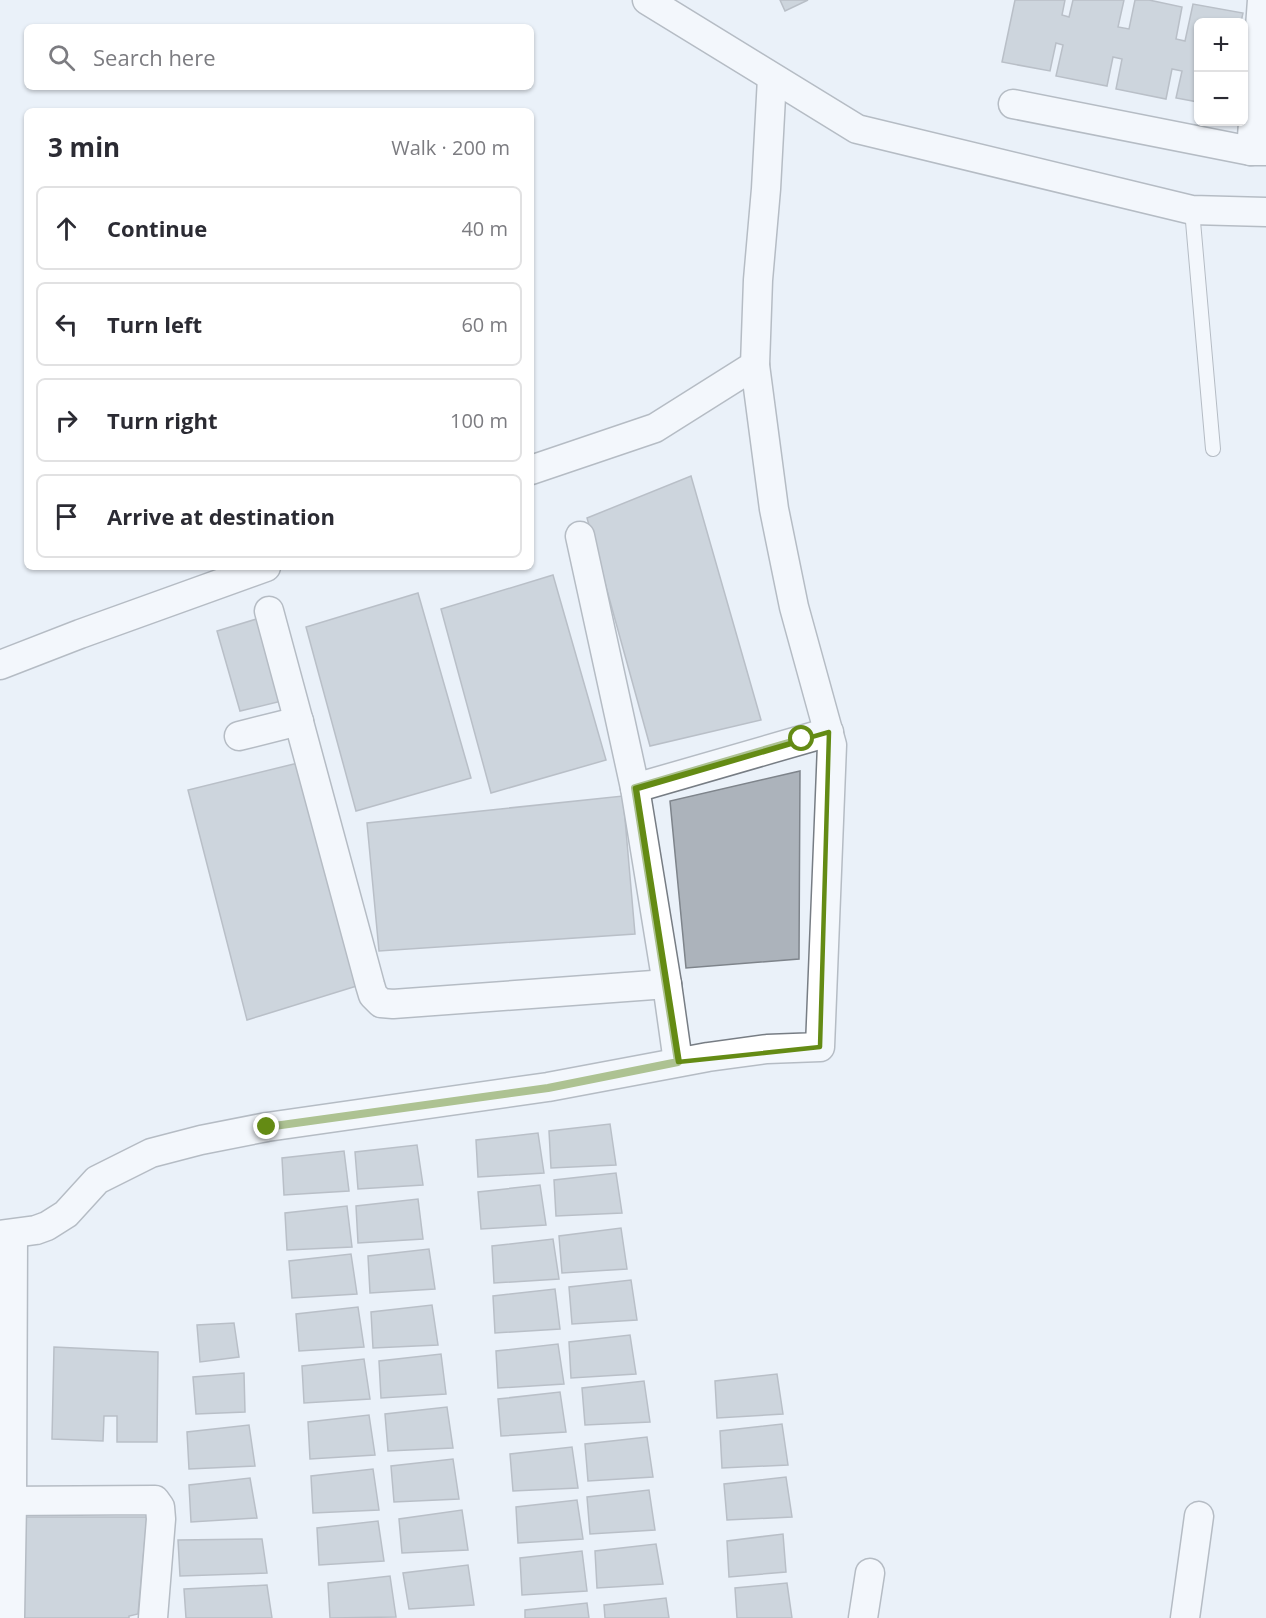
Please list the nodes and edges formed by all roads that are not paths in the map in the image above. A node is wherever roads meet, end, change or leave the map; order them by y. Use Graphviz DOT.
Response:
graph roads {
  1 [pos="1262,0"];
  2 [pos="649,1"];
  3 [pos="772,78"];
  4 [pos="1014,104"];
  5 [pos="1258,151"];
  6 [pos="1192,210"];
  7 [pos="1266,212"];
  8 [pos="755,365"];
  9 [pos="1213,449"];
  10 [pos="534,469"];
  11 [pos="580,536"];
  12 [pos="258,570"];
  13 [pos="269,611"];
  14 [pos="0,665"];
  15 [pos="299,721"];
  16 [pos="829,732"];
  17 [pos="239,736"];
  18 [pos="635,788"];
  19 [pos="667,984"];
  20 [pos="678,1062"];
  21 [pos="7,1235"];
  22 [pos="6,1501"];
  23 [pos="1198,1516"];
  24 [pos="870,1573"];
  25 [pos="10,1618"];
  26 [pos="153,1618"];
  27 [pos="863,1618"];
  28 [pos="1185,1618"];
  1 -- 5 [label="street"];
  2 -- 3 [label="street"];
  3 -- 6 [label="street"];
  3 -- 8 [label="street"];
  4 -- 5 [label="street"];
  6 -- 7 [label="street"];
  6 -- 9 [label="lane"];
  8 -- 10 [label="street"];
  8 -- 16 [label="street"];
  11 -- 18 [label="street"];
  12 -- 14 [label="street"];
  13 -- 15 [label="street"];
  15 -- 17 [label="street"];
  15 -- 19 [label="street"];
  16 -- 18 [label="street"];
  16 -- 20 [label="street"];
  18 -- 19 [label="street"];
  19 -- 20 [label="street"];
  20 -- 21 [label="street"];
  21 -- 22 [label="street"];
  22 -- 25 [label="street"];
  22 -- 26 [label="street"];
  23 -- 28 [label="street"];
  24 -- 27 [label="street"];
}
